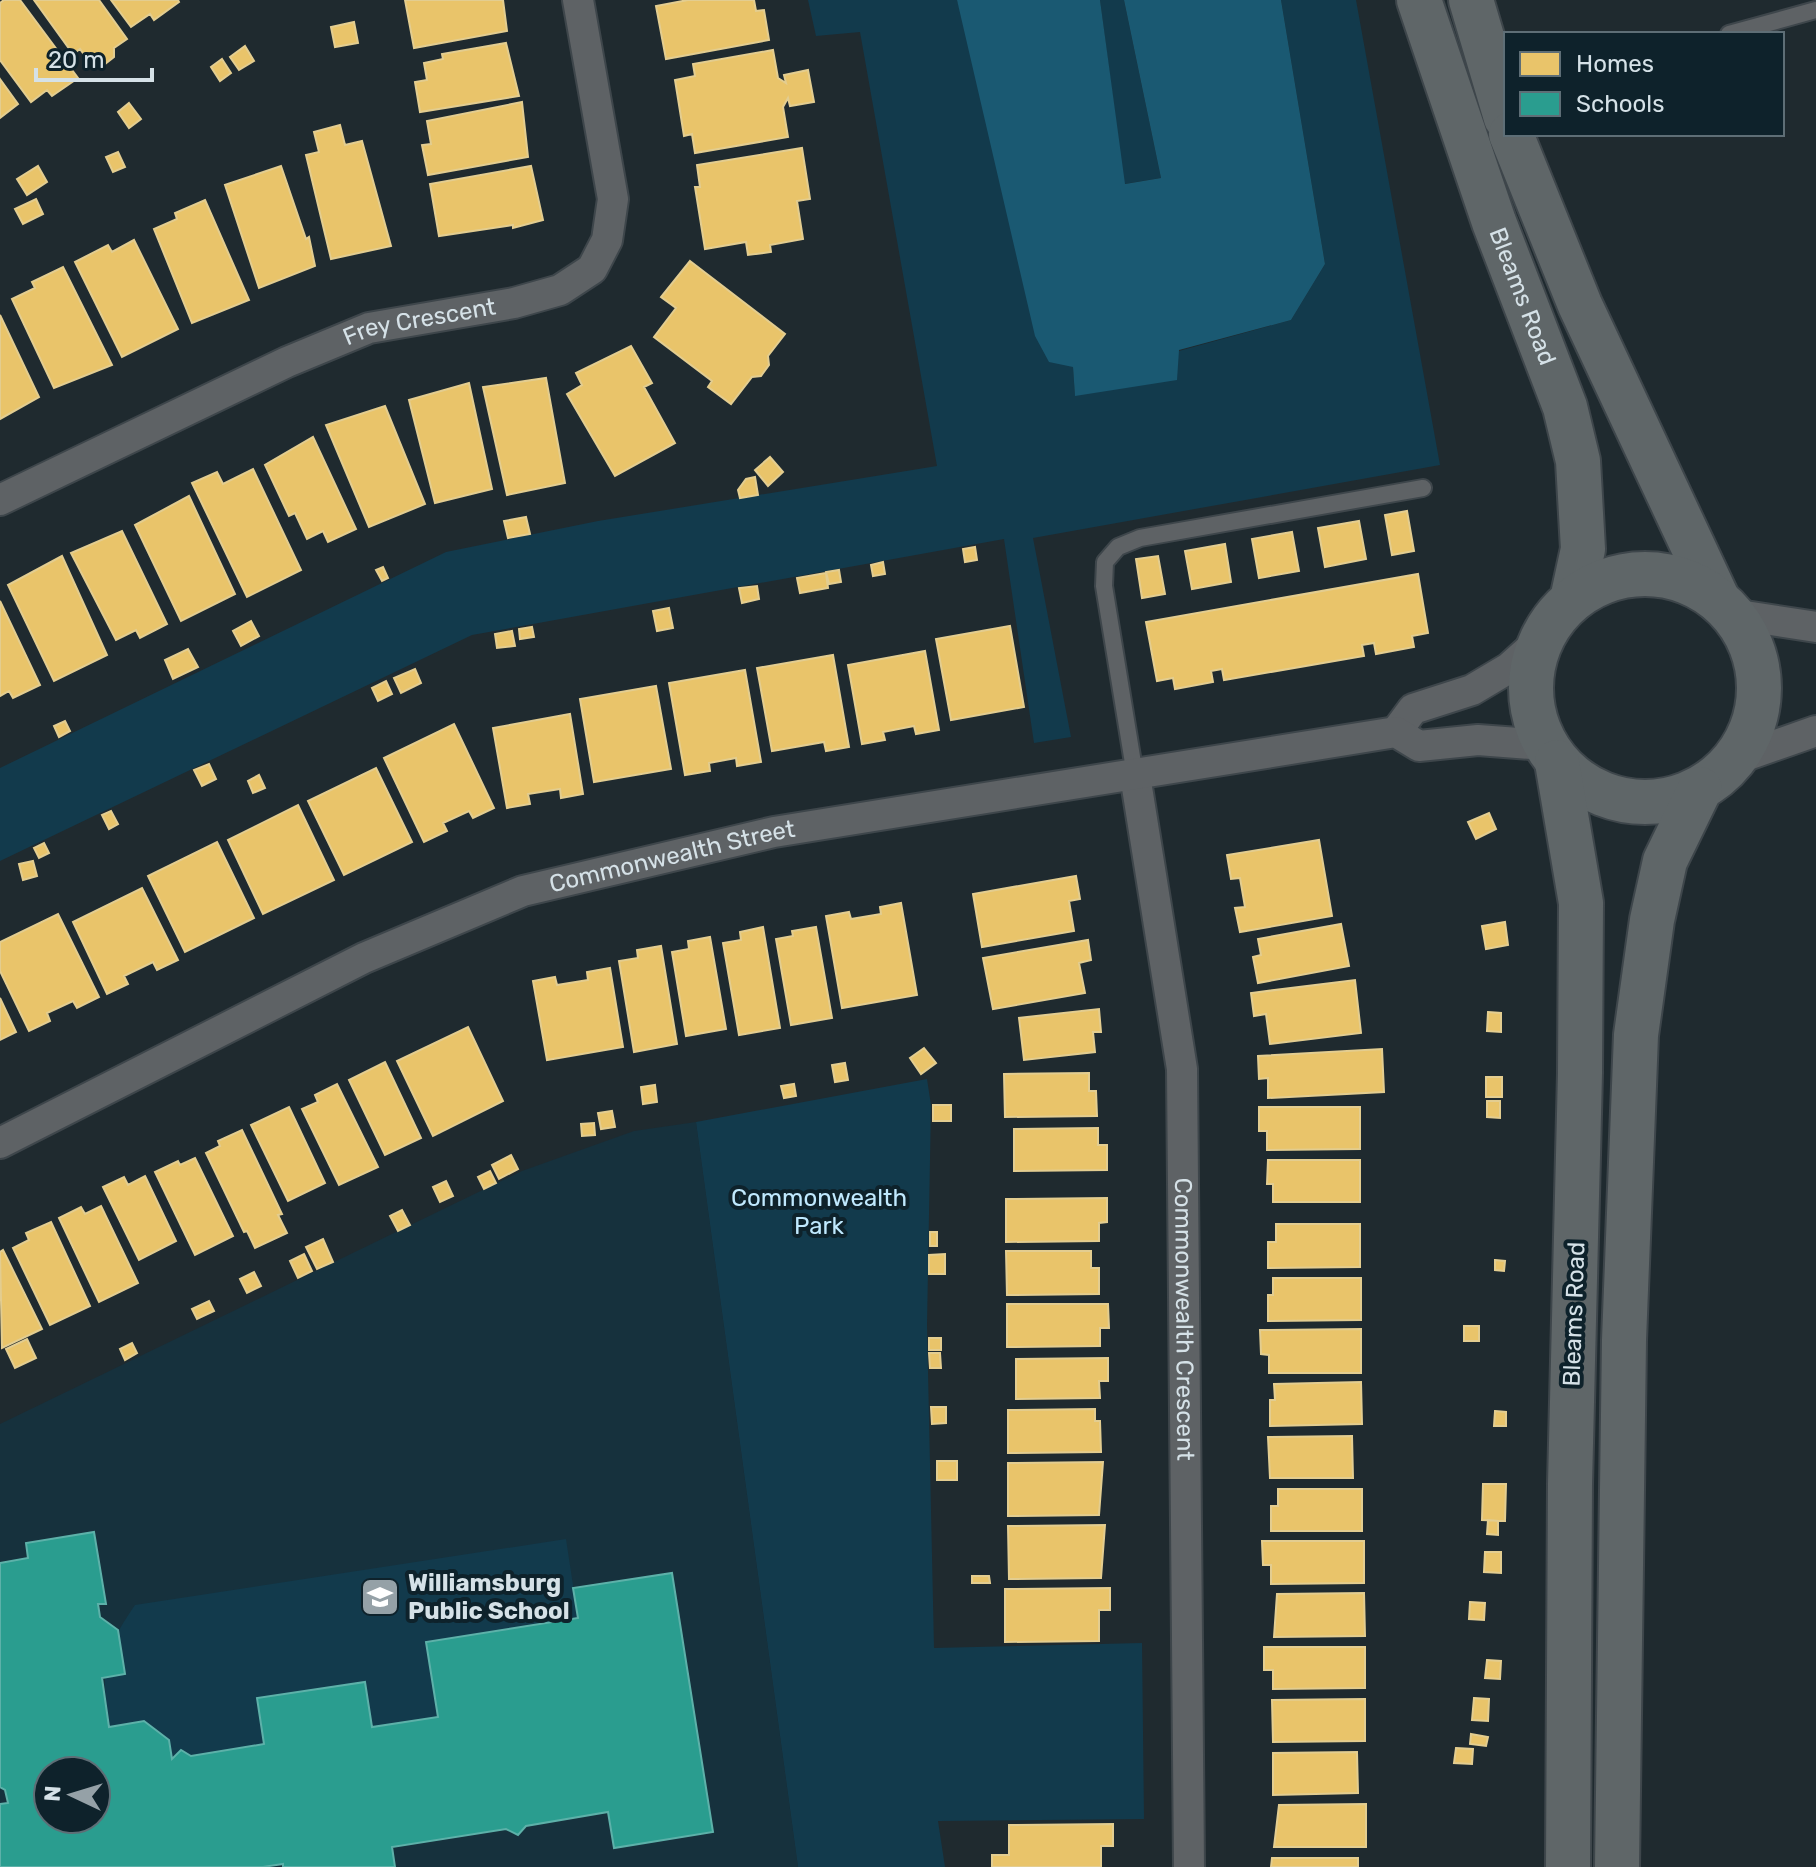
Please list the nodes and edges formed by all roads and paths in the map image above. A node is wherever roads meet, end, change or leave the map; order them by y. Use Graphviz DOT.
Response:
graph roads {
  1 [pos="578,0"];
  2 [pos="1419,0"];
  3 [pos="1471,0"];
  4 [pos="1816,10"];
  5 [pos="1736,32"];
  6 [pos="1504,105"];
  7 [pos="1516,136"];
  8 [pos="1423,488"];
  9 [pos="0,500"];
  10 [pos="1572,600"];
  11 [pos="1725,607"];
  12 [pos="1816,627"];
  13 [pos="1540,640"];
  14 [pos="1816,731"];
  15 [pos="1396,732"];
  16 [pos="1550,754"];
  17 [pos="1736,759"];
  18 [pos="1135,775"];
  19 [pos="1700,789"];
  20 [pos="0,1143"];
  21 [pos="1189,1867"];
  22 [pos="1568,1867"];
  23 [pos="1617,1867"];
  1 -- 9 [label="street, Frey Crescent"];
  2 -- 10 [label="main road, Bleams Road"];
  3 -- 6 [label="main road, Bleams Road"];
  4 -- 5 [label="lane"];
  7 -- 11 [label="main road, Bleams Road"];
  8 -- 18 [label="lane"];
  10 -- 11 [label="main road"];
  10 -- 13 [label="main road"];
  11 -- 12 [label="street"];
  11 -- 17 [label="main road"];
  13 -- 15 [label="street"];
  13 -- 16 [label="main road"];
  14 -- 17 [label="street"];
  15 -- 16 [label="street, Commonwealth Street"];
  15 -- 18 [label="street, Commonwealth Street"];
  16 -- 19 [label="main road"];
  16 -- 22 [label="main road, Bleams Road"];
  17 -- 19 [label="main road"];
  18 -- 20 [label="street, Commonwealth Street"];
  18 -- 21 [label="street, Commonwealth Crescent"];
  19 -- 23 [label="main road"];
}
